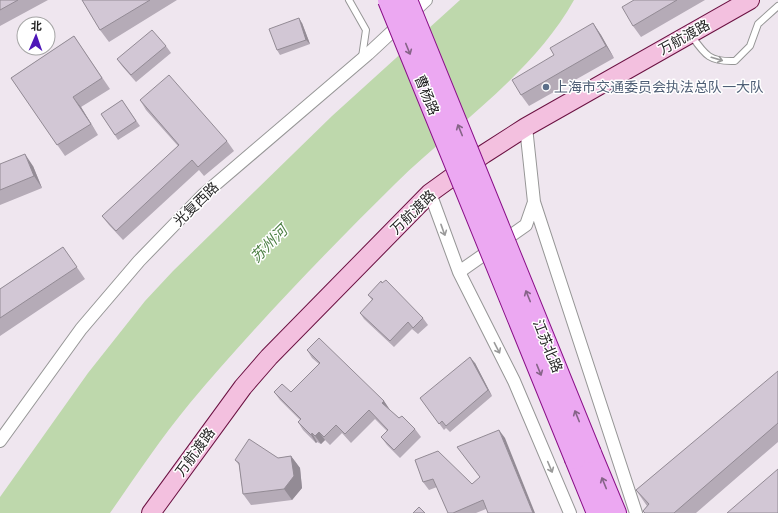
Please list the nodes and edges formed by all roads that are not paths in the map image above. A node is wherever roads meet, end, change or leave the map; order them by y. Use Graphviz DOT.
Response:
graph roads {
  1 [pos="349,0"];
  2 [pos="388,0"];
  3 [pos="407,0"];
  4 [pos="426,0"];
  5 [pos="739,4"];
  6 [pos="778,6"];
  7 [pos="690,34"];
  8 [pos="361,60"];
  9 [pos="526,127"];
  10 [pos="473,185"];
  11 [pos="430,193"];
  12 [pos="534,202"];
  13 [pos="459,272"];
  14 [pos="0,441"];
  15 [pos="583,456"];
  16 [pos="151,513"];
  17 [pos="570,513"];
  18 [pos="597,513"];
  19 [pos="616,513"];
  20 [pos="636,513"];
  1 -- 8 [label="lane"];
  2 -- 10 [label="main road, 曹杨路, one-way, bridge"];
  10 -- 3 [label="main road, 曹杨路, one-way, bridge"];
  4 -- 8 [label="street, 光复西路"];
  5 -- 7 [label="street, 万航渡路"];
  7 -- 6 [label="lane, one-way"];
  7 -- 9 [label="street, 万航渡路"];
  8 -- 14 [label="street, 光复西路"];
  9 -- 11 [label="street, 万航渡路"];
  9 -- 12 [label="street"];
  10 -- 15 [label="main road, 江苏北路, bridge"];
  11 -- 13 [label="street, one-way"];
  11 -- 16 [label="street, 万航渡路"];
  12 -- 13 [label="street"];
  12 -- 20 [label="street"];
  13 -- 17 [label="street, one-way"];
  15 -- 18 [label="main road, 江苏北路"];
  19 -- 15 [label="main road, 江苏北路, one-way"];
}
